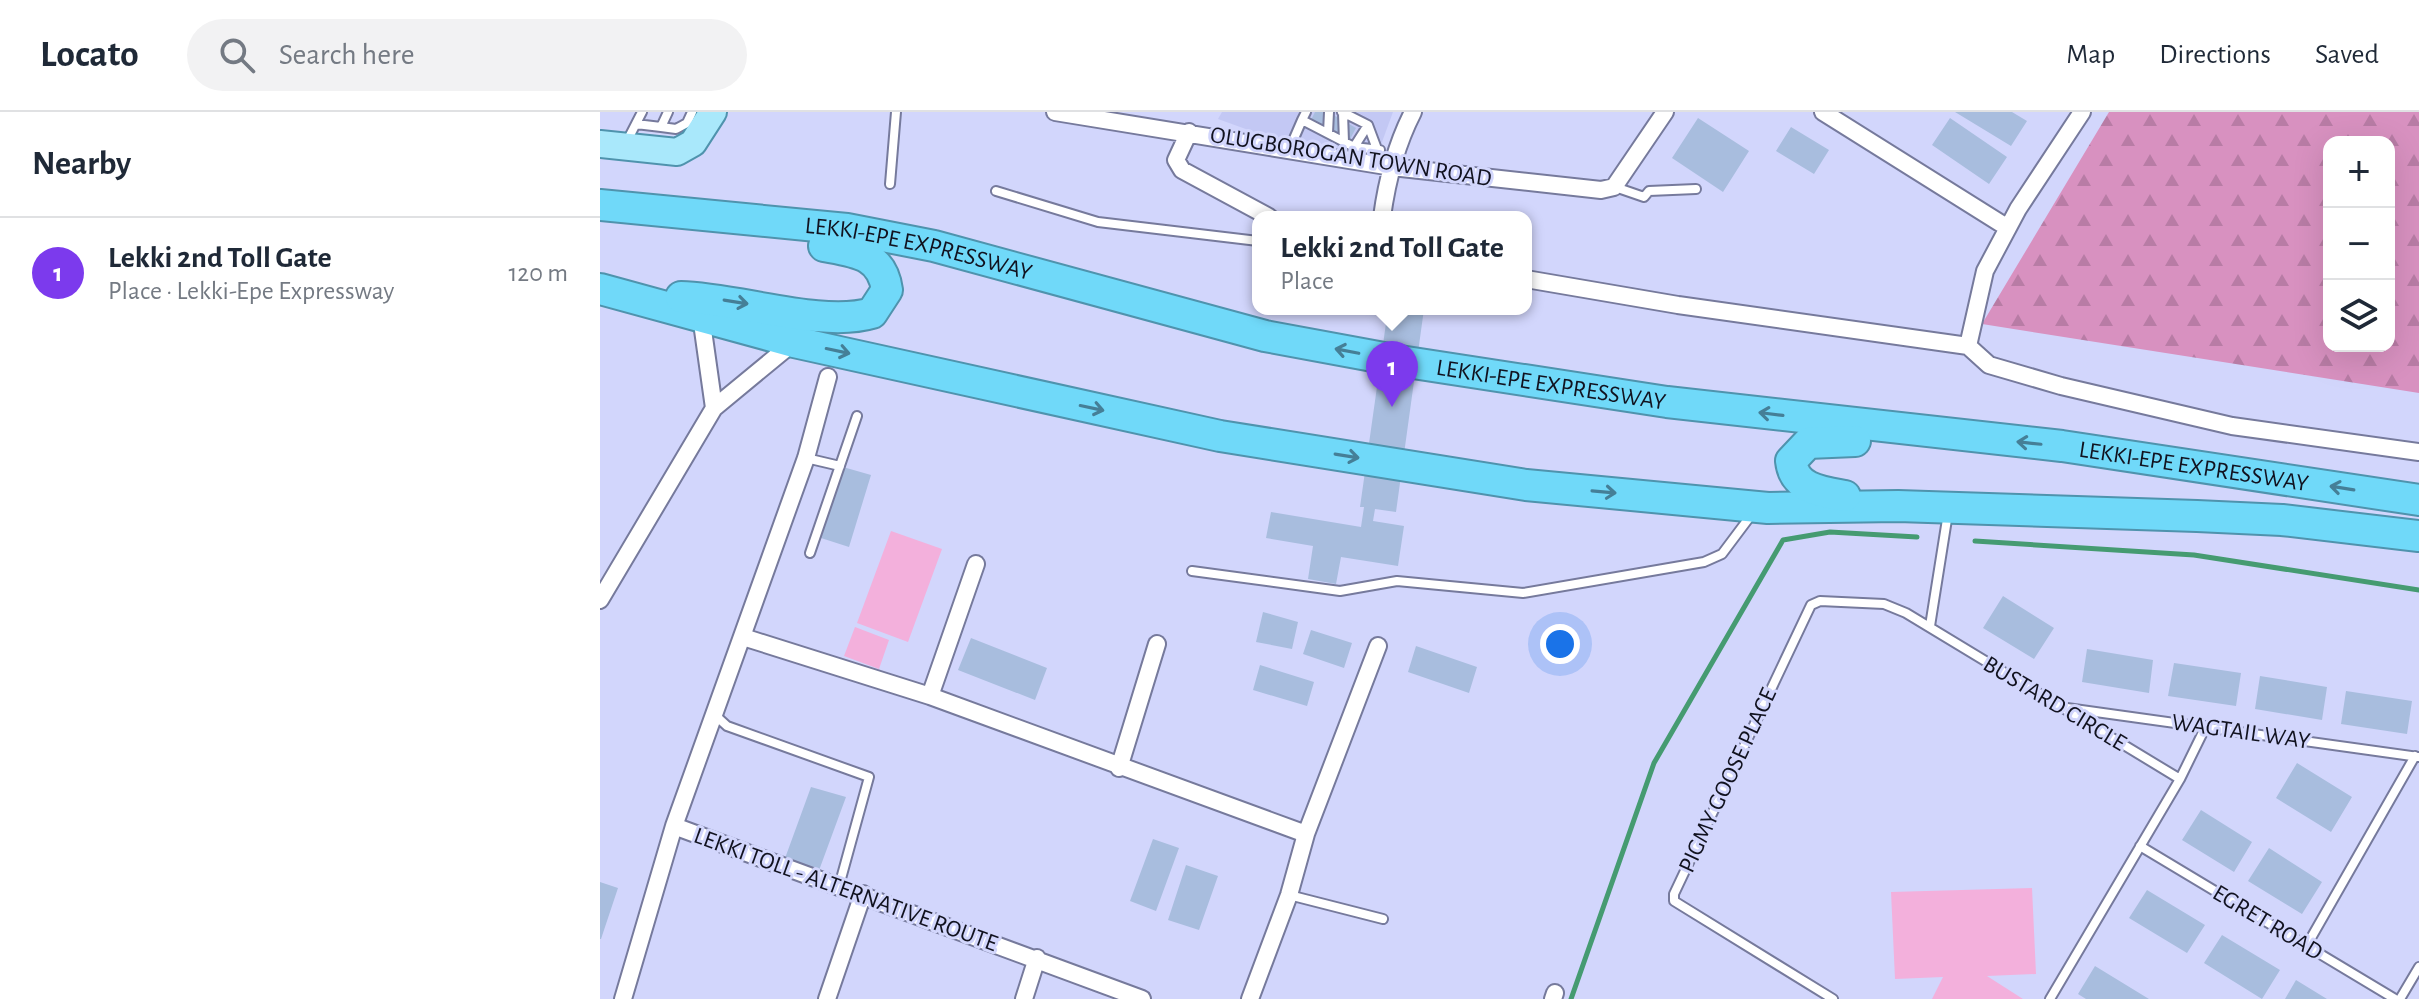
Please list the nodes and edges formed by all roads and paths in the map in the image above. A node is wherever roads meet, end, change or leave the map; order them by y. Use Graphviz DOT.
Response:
graph roads {
  1 [pos="642,112"];
  2 [pos="668,112"];
  3 [pos="692,112"];
  4 [pos="713,112"];
  5 [pos="896,112"];
  6 [pos="1329,112"];
  7 [pos="1343,112"];
  8 [pos="1413,112"];
  9 [pos="1665,112"];
  10 [pos="1823,112"];
  11 [pos="2082,112"];
  12 [pos="1063,113"];
  13 [pos="1304,116"];
  14 [pos="636,124"];
  15 [pos="1368,125"];
  16 [pos="661,127"];
  17 [pos="1189,132"];
  18 [pos="1328,133"];
  19 [pos="1344,142"];
  20 [pos="612,145"];
  21 [pos="1354,147"];
  22 [pos="1289,150"];
  23 [pos="1385,161"];
  24 [pos="890,184"];
  25 [pos="1608,188"];
  26 [pos="1696,189"];
  27 [pos="996,191"];
  28 [pos="600,205"];
  29 [pos="1258,211"];
  30 [pos="1382,211"];
  31 [pos="677,213"];
  32 [pos="2008,228"];
  33 [pos="1252,240"];
  34 [pos="1532,280"];
  35 [pos="600,289"];
  36 [pos="631,295"];
  37 [pos="701,316"];
  38 [pos="794,342"];
  39 [pos="1968,346"];
  40 [pos="828,377"];
  41 [pos="714,408"];
  42 [pos="857,416"];
  43 [pos="1943,434"];
  44 [pos="2419,452"];
  45 [pos="806,458"];
  46 [pos="840,466"];
  47 [pos="2419,500"];
  48 [pos="1757,506"];
  49 [pos="1898,506"];
  50 [pos="1948,508"];
  51 [pos="2419,536"];
  52 [pos="810,553"];
  53 [pos="976,564"];
  54 [pos="1192,571"];
  55 [pos="600,600"];
  56 [pos="1930,626"];
  57 [pos="743,637"];
  58 [pos="1157,644"];
  59 [pos="1378,646"];
  60 [pos="930,696"];
  61 [pos="2064,707"];
  62 [pos="714,715"];
  63 [pos="2206,726"];
  64 [pos="2417,756"];
  65 [pos="1119,768"];
  66 [pos="2180,779"];
  67 [pos="674,826"];
  68 [pos="1306,834"];
  69 [pos="2140,846"];
  70 [pos="839,886"];
  71 [pos="863,894"];
  72 [pos="1289,895"];
  73 [pos="1383,919"];
  74 [pos="2307,945"];
  75 [pos="1037,958"];
  76 [pos="2419,967"];
  77 [pos="623,999"];
  78 [pos="827,999"];
  79 [pos="1024,999"];
  80 [pos="1142,999"];
  81 [pos="1250,999"];
  82 [pos="1833,999"];
  83 [pos="2050,999"];
  84 [pos="2398,999"];
  1 -- 14 [label="lane"];
  2 -- 16 [label="lane"];
  3 -- 16 [label="lane"];
  4 -- 20 [label="main road"];
  5 -- 24 [label="lane"];
  6 -- 18 [label="lane"];
  7 -- 15 [label="lane"];
  7 -- 19 [label="lane"];
  8 -- 23 [label="street"];
  9 -- 25 [label="street"];
  10 -- 32 [label="street"];
  11 -- 32 [label="street"];
  12 -- 17 [label="street, OLUGBOROGAN TOWN ROAD"];
  13 -- 18 [label="lane"];
  13 -- 22 [label="lane"];
  14 -- 16 [label="lane"];
  14 -- 20 [label="lane"];
  15 -- 21 [label="lane"];
  15 -- 23 [label="lane"];
  17 -- 22 [label="street, OLUGBOROGAN TOWN ROAD"];
  17 -- 29 [label="street"];
  18 -- 19 [label="lane"];
  19 -- 21 [label="lane"];
  21 -- 23 [label="lane"];
  22 -- 23 [label="street, OLUGBOROGAN TOWN ROAD"];
  23 -- 25 [label="street, OLUGBOROGAN TOWN ROAD"];
  23 -- 30 [label="street"];
  25 -- 26 [label="lane"];
  27 -- 33 [label="lane"];
  28 -- 31 [label="highway, LEKKI-EPE EXPRESSWAY"];
  36 -- 31 [label="highway, one-way"];
  43 -- 31 [label="highway, LEKKI-EPE EXPRESSWAY, one-way"];
  32 -- 39 [label="street"];
  34 -- 39 [label="street"];
  35 -- 36 [label="highway, LEKKI-EPE EXPRESSWAY"];
  36 -- 37 [label="highway, LEKKI-EPE EXPRESSWAY"];
  37 -- 38 [label="highway, LEKKI-EPE EXPRESSWAY"];
  37 -- 41 [label="street"];
  38 -- 41 [label="street"];
  38 -- 48 [label="highway, LEKKI-EPE EXPRESSWAY, one-way"];
  39 -- 44 [label="street"];
  40 -- 45 [label="street"];
  41 -- 55 [label="street"];
  42 -- 46 [label="lane"];
  47 -- 43 [label="highway, LEKKI-EPE EXPRESSWAY, one-way"];
  43 -- 49 [label="highway"];
  45 -- 46 [label="lane"];
  45 -- 57 [label="street"];
  46 -- 52 [label="lane"];
  48 -- 49 [label="highway, LEKKI-EPE EXPRESSWAY"];
  48 -- 54 [label="lane"];
  49 -- 50 [label="highway, LEKKI-EPE EXPRESSWAY"];
  50 -- 51 [label="highway, LEKKI-EPE EXPRESSWAY"];
  50 -- 56 [label="lane"];
  53 -- 60 [label="street"];
  56 -- 61 [label="lane, BUSTARD CIRCLE"];
  56 -- 82 [label="lane, PIGMY GOOSE PLACE"];
  57 -- 60 [label="street"];
  57 -- 62 [label="street"];
  58 -- 65 [label="street"];
  59 -- 68 [label="street"];
  60 -- 65 [label="street"];
  61 -- 63 [label="lane, WAGTAIL WAY"];
  61 -- 66 [label="lane, BUSTARD CIRCLE"];
  62 -- 67 [label="street"];
  62 -- 70 [label="lane"];
  63 -- 64 [label="lane, WAGTAIL WAY"];
  63 -- 66 [label="lane"];
  64 -- 74 [label="lane"];
  65 -- 68 [label="street"];
  66 -- 69 [label="lane"];
  67 -- 70 [label="street, LEKKI TOLL - ALTERNATIVE ROUTE"];
  67 -- 77 [label="street, LEKKI TOLL - ALTERNATIVE ROUTE"];
  68 -- 72 [label="street"];
  69 -- 74 [label="lane, EGRET ROAD"];
  69 -- 83 [label="lane"];
  70 -- 71 [label="street, LEKKI TOLL - ALTERNATIVE ROUTE"];
  71 -- 75 [label="street, LEKKI TOLL - ALTERNATIVE ROUTE"];
  71 -- 78 [label="street"];
  72 -- 73 [label="lane"];
  72 -- 81 [label="street"];
  74 -- 84 [label="lane, EGRET ROAD"];
  75 -- 79 [label="street"];
  75 -- 80 [label="street, LEKKI TOLL - ALTERNATIVE ROUTE"];
  76 -- 84 [label="lane"];
}
